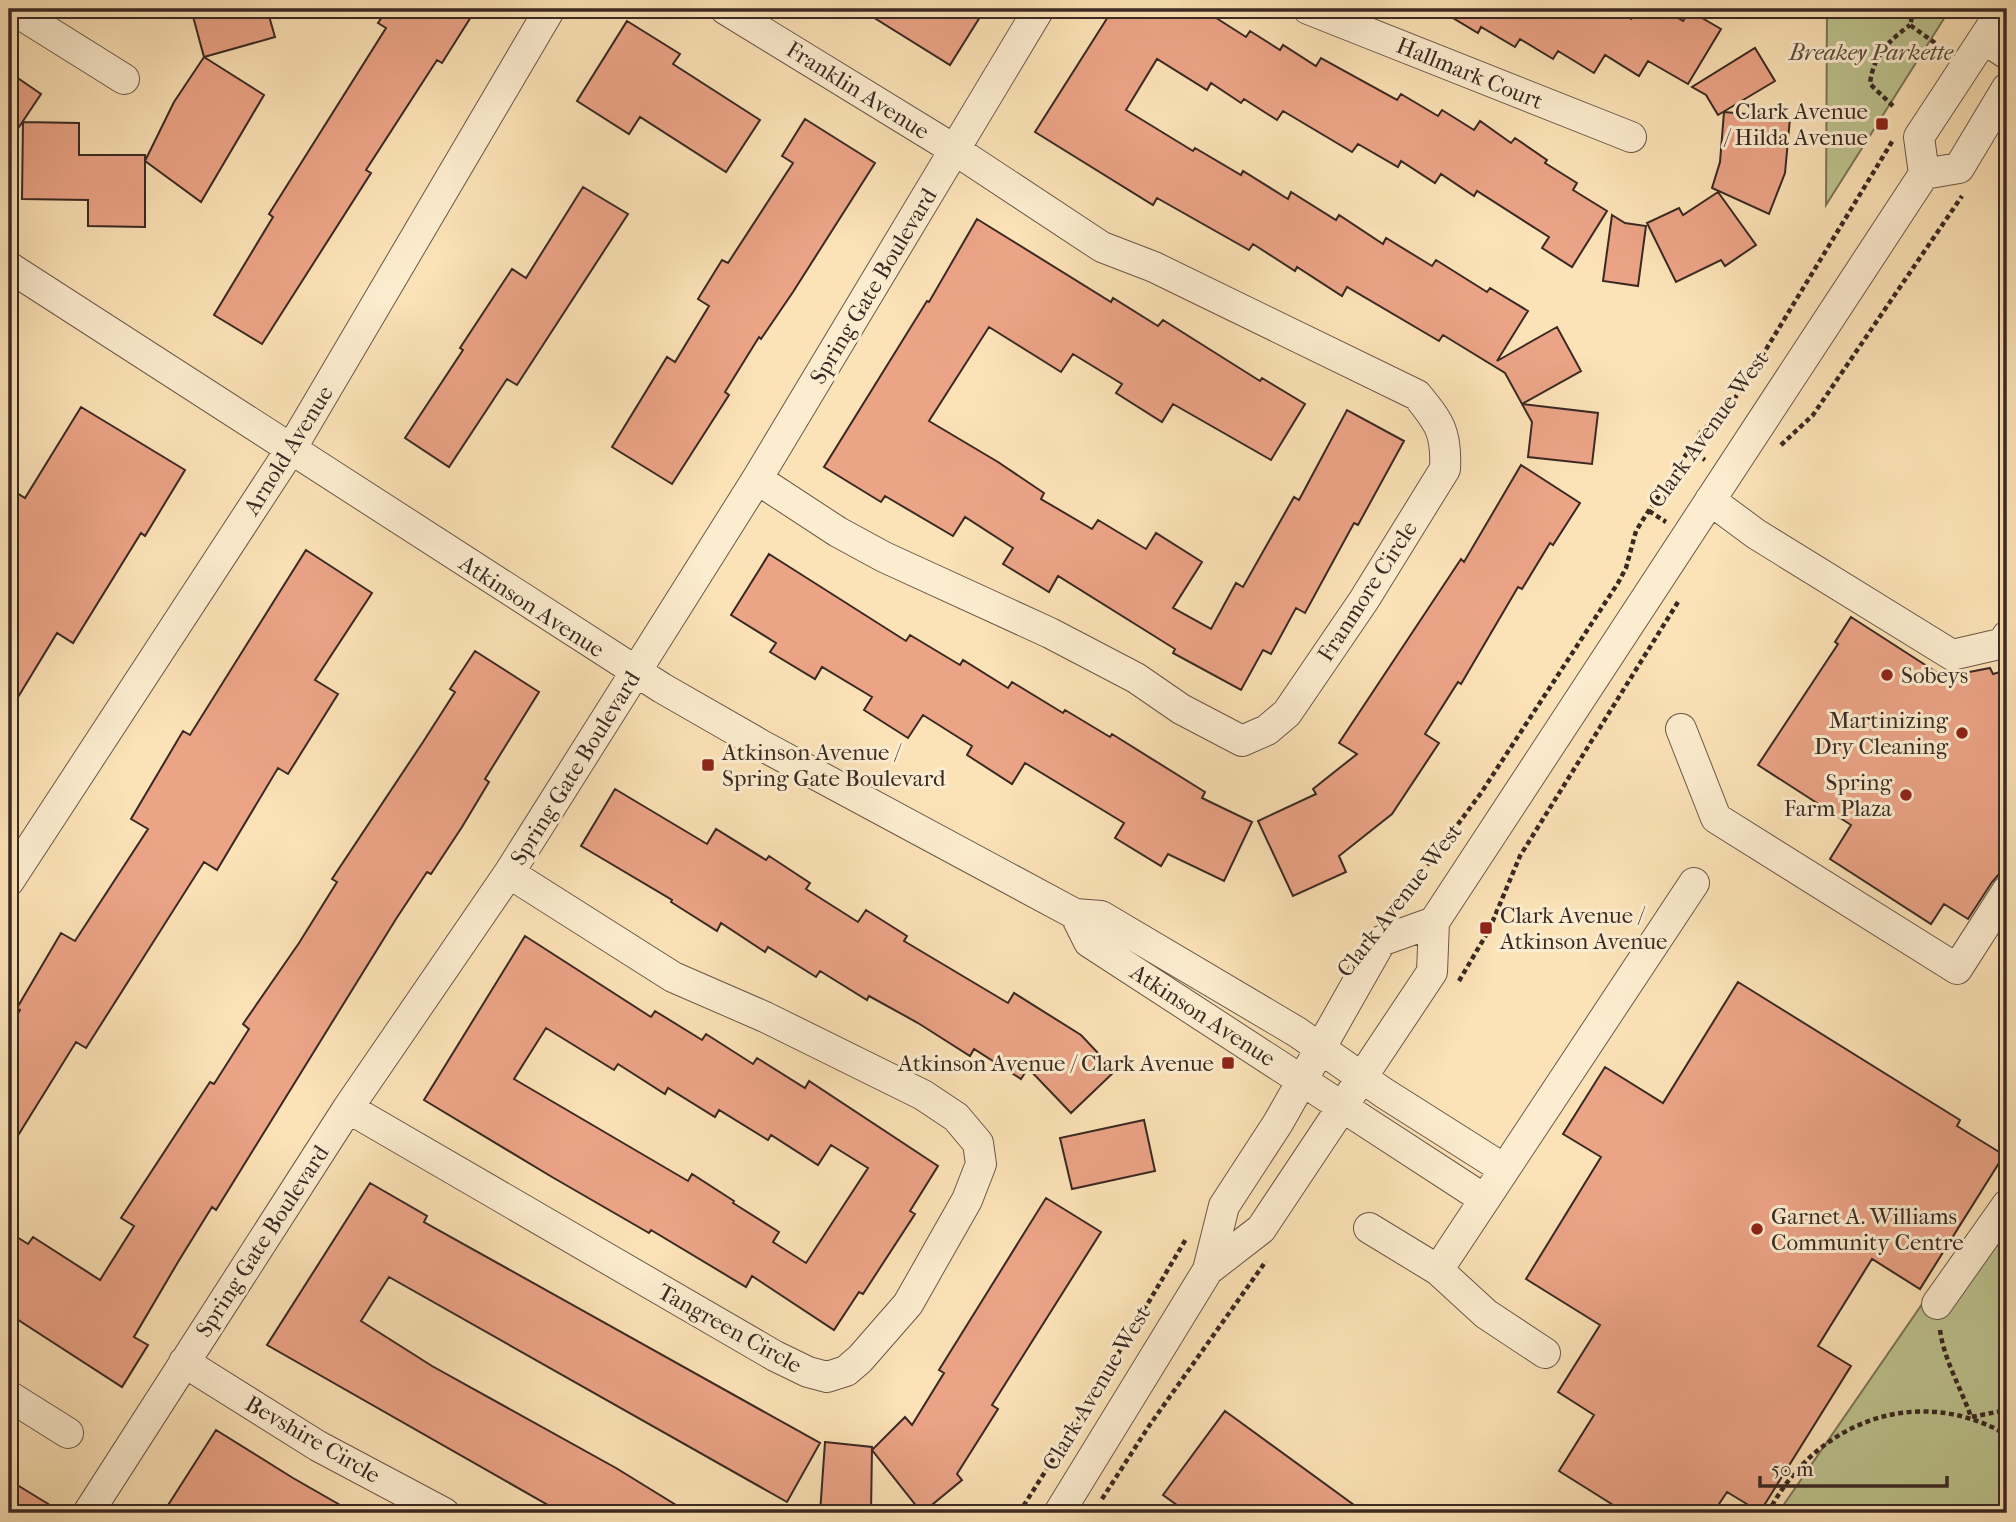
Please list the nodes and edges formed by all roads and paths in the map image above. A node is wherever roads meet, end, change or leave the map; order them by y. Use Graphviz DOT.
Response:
graph roads {
  1 [pos="12,9"];
  2 [pos="550,9"];
  3 [pos="726,9"];
  4 [pos="1039,9"];
  5 [pos="1308,9"];
  6 [pos="1914,9"];
  7 [pos="2003,9"];
  8 [pos="1910,24"];
  9 [pos="1935,43"];
  10 [pos="1996,46"];
  11 [pos="124,79"];
  12 [pos="2007,88"];
  13 [pos="1893,106"];
  14 [pos="1896,135"];
  15 [pos="1631,137"];
  16 [pos="955,150"];
  17 [pos="1924,174"];
  18 [pos="1966,191"];
  19 [pos="9,267"];
  20 [pos="291,449"];
  21 [pos="1772,453"];
  22 [pos="757,479"];
  23 [pos="1710,500"];
  24 [pos="1685,590"];
  25 [pos="2007,636"];
  26 [pos="636,672"];
  27 [pos="1681,729"];
  28 [pos="509,873"];
  29 [pos="9,881"];
  30 [pos="1694,883"];
  31 [pos="2007,891"];
  32 [pos="1386,912"];
  33 [pos="1075,914"];
  34 [pos="1434,922"];
  35 [pos="1458,982"];
  36 [pos="1319,1047"];
  37 [pos="1361,1077"];
  38 [pos="1301,1078"];
  39 [pos="1342,1107"];
  40 [pos="348,1108"];
  41 [pos="1504,1169"];
  42 [pos="1485,1199"];
  43 [pos="2007,1205"];
  44 [pos="1369,1228"];
  45 [pos="1191,1231"];
  46 [pos="1271,1254"];
  47 [pos="1208,1269"];
  48 [pos="1438,1270"];
  49 [pos="1937,1304"];
  50 [pos="1545,1353"];
  51 [pos="184,1362"];
  52 [pos="9,1396"];
  53 [pos="2007,1410"];
  54 [pos="1971,1417"];
  55 [pos="68,1433"];
  56 [pos="2007,1434"];
  57 [pos="1100,1503"];
  58 [pos="88,1513"];
  59 [pos="444,1513"];
  60 [pos="1019,1513"];
  61 [pos="1059,1513"];
  62 [pos="1768,1513"];
  1 -- 11 [label="street"];
  2 -- 20 [label="street, Arnold Avenue"];
  3 -- 16 [label="street, Franklin Avenue"];
  4 -- 16 [label="street, Spring Gate Boulevard"];
  5 -- 15 [label="street, Hallmark Court"];
  6 -- 8 [label="path"];
  7 -- 10 [label="street"];
  8 -- 9 [label="path"];
  8 -- 13 [label="path"];
  10 -- 17 [label="street"];
  12 -- 17 [label="street"];
  14 -- 32 [label="path, Clark Avenue West"];
  16 -- 22 [label="street, Spring Gate Boulevard"];
  16 -- 22 [label="street, Franmore Circle"];
  17 -- 23 [label="street, Clark Avenue West"];
  18 -- 21 [label="path"];
  19 -- 20 [label="street, Atkinson Avenue"];
  20 -- 26 [label="street, Atkinson Avenue"];
  20 -- 29 [label="street, Arnold Avenue"];
  22 -- 26 [label="street, Spring Gate Boulevard"];
  23 -- 25 [label="street"];
  23 -- 34 [label="street, Clark Avenue West"];
  24 -- 35 [label="path"];
  26 -- 28 [label="street, Spring Gate Boulevard"];
  26 -- 33 [label="street, Atkinson Avenue"];
  27 -- 31 [label="street"];
  28 -- 40 [label="street, Spring Gate Boulevard"];
  28 -- 40 [label="street, Tangreen Circle"];
  30 -- 41 [label="street"];
  33 -- 36 [label="street, Atkinson Avenue"];
  33 -- 38 [label="street, Atkinson Avenue"];
  34 -- 36 [label="street, Clark Avenue West"];
  34 -- 37 [label="street, Clark Avenue West"];
  36 -- 37 [label="street, Atkinson Avenue"];
  36 -- 38 [label="street, Clark Avenue West"];
  37 -- 39 [label="street, Clark Avenue West"];
  37 -- 41 [label="street, Atkinson Avenue"];
  38 -- 39 [label="street, Atkinson Avenue"];
  38 -- 47 [label="street, Clark Avenue West"];
  39 -- 42 [label="street, Atkinson Avenue"];
  39 -- 47 [label="street, Clark Avenue West"];
  40 -- 51 [label="street, Spring Gate Boulevard"];
  41 -- 42 [label="street"];
  42 -- 48 [label="street"];
  43 -- 49 [label="street"];
  44 -- 48 [label="street"];
  45 -- 60 [label="path, Clark Avenue West"];
  46 -- 57 [label="path"];
  47 -- 61 [label="street, Clark Avenue West"];
  48 -- 50 [label="street"];
  49 -- 54 [label="path"];
  51 -- 58 [label="street, Spring Gate Boulevard"];
  51 -- 59 [label="street, Bevshire Circle"];
  52 -- 55 [label="street"];
  53 -- 54 [label="path"];
  54 -- 56 [label="path"];
  54 -- 62 [label="path"];
}
